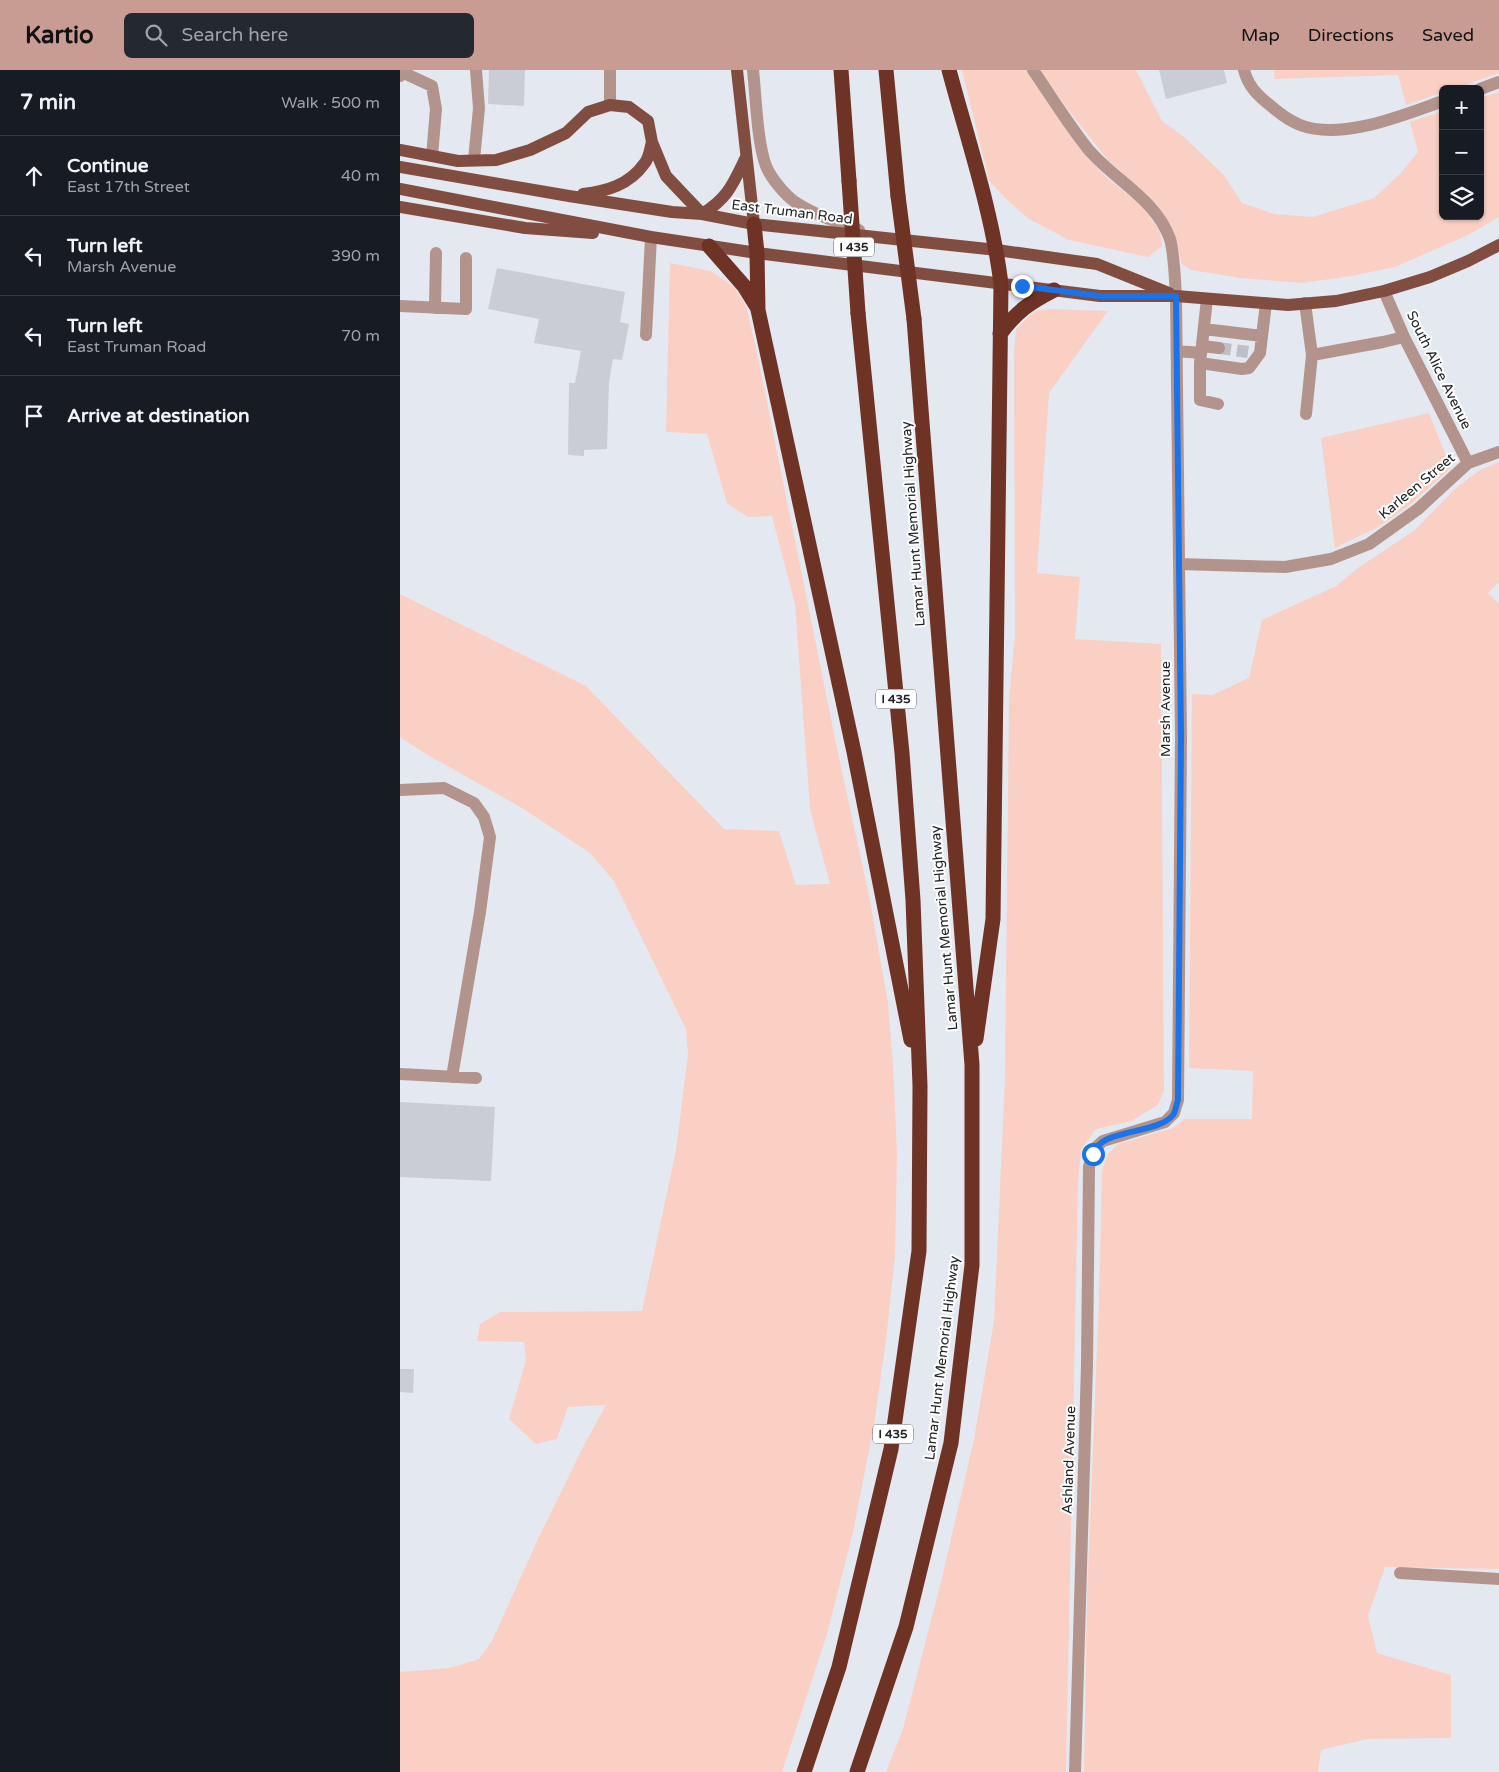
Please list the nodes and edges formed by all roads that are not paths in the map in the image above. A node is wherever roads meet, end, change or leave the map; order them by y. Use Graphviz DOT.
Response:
graph roads {
  1 [pos="476,70"];
  2 [pos="610,70"];
  3 [pos="737,70"];
  4 [pos="753,70"];
  5 [pos="841,70"];
  6 [pos="886,70"];
  7 [pos="949,70"];
  8 [pos="1033,70"];
  9 [pos="1244,70"];
  10 [pos="400,76"];
  11 [pos="1499,82"];
  12 [pos="1484,88"];
  13 [pos="1439,103"];
  14 [pos="610,105"];
  15 [pos="652,142"];
  16 [pos="400,150"];
  17 [pos="432,156"];
  18 [pos="746,157"];
  19 [pos="474,160"];
  20 [pos="400,167"];
  21 [pos="400,188"];
  22 [pos="569,196"];
  23 [pos="400,208"];
  24 [pos="702,214"];
  25 [pos="754,224"];
  26 [pos="651,237"];
  27 [pos="877,237"];
  28 [pos="709,246"];
  29 [pos="1499,246"];
  30 [pos="996,250"];
  31 [pos="436,252"];
  32 [pos="757,254"];
  33 [pos="466,258"];
  34 [pos="1001,284"];
  35 [pos="1054,290"];
  36 [pos="1384,291"];
  37 [pos="1176,296"];
  38 [pos="1207,299"];
  39 [pos="1266,303"];
  40 [pos="1305,303"];
  41 [pos="400,306"];
  42 [pos="436,308"];
  43 [pos="758,310"];
  44 [pos="1204,329"];
  45 [pos="1000,334"];
  46 [pos="646,335"];
  47 [pos="1262,336"];
  48 [pos="1404,336"];
  49 [pos="1219,348"];
  50 [pos="1177,350"];
  51 [pos="1201,354"];
  52 [pos="1312,355"];
  53 [pos="1218,404"];
  54 [pos="1306,414"];
  55 [pos="1499,452"];
  56 [pos="1468,463"];
  57 [pos="1179,564"];
  58 [pos="400,790"];
  59 [pos="972,1065"];
  60 [pos="400,1074"];
  61 [pos="452,1077"];
  62 [pos="476,1078"];
  63 [pos="920,1086"];
  64 [pos="1094,1149"];
  65 [pos="1400,1573"];
  66 [pos="1499,1579"];
  67 [pos="804,1772"];
  68 [pos="857,1772"];
  69 [pos="1075,1772"];
  1 -- 19 [label="street"];
  2 -- 14 [label="street"];
  3 -- 18 [label="main road"];
  4 -- 27 [label="street"];
  5 -- 63 [label="highway, Lamar Hunt Memorial Highway / I 435, bridge"];
  6 -- 59 [label="highway, Lamar Hunt Memorial Highway, bridge"];
  7 -- 30 [label="highway"];
  8 -- 37 [label="street, Marsh Avenue"];
  9 -- 13 [label="street"];
  10 -- 17 [label="street"];
  11 -- 12 [label="street"];
  14 -- 15 [label="main road"];
  14 -- 19 [label="main road"];
  15 -- 22 [label="main road"];
  15 -- 24 [label="main road"];
  16 -- 17 [label="main road"];
  17 -- 19 [label="main road"];
  18 -- 24 [label="main road"];
  18 -- 25 [label="main road"];
  20 -- 22 [label="main road, East Truman Road"];
  21 -- 26 [label="main road, East Truman Road"];
  22 -- 24 [label="main road, East Truman Road"];
  23 -- 26 [label="main road"];
  24 -- 25 [label="main road, East Truman Road"];
  25 -- 27 [label="main road, East Truman Road"];
  25 -- 32 [label="highway"];
  26 -- 28 [label="main road, East Truman Road"];
  26 -- 46 [label="street"];
  27 -- 30 [label="main road, East Truman Road"];
  28 -- 32 [label="main road, East Truman Road"];
  28 -- 43 [label="highway"];
  29 -- 36 [label="main road, East Truman Road"];
  30 -- 34 [label="highway"];
  30 -- 37 [label="main road, East Truman Road"];
  31 -- 42 [label="street"];
  32 -- 34 [label="main road, East Truman Road"];
  32 -- 43 [label="highway"];
  33 -- 42 [label="street"];
  34 -- 35 [label="main road, East Truman Road"];
  34 -- 45 [label="highway"];
  35 -- 37 [label="main road, East Truman Road"];
  35 -- 45 [label="highway"];
  36 -- 40 [label="main road, East Truman Road"];
  36 -- 48 [label="street, South Alice Avenue"];
  37 -- 38 [label="main road, East Truman Road"];
  37 -- 50 [label="street, Marsh Avenue"];
  38 -- 39 [label="main road, East Truman Road"];
  38 -- 44 [label="street"];
  39 -- 40 [label="main road, East Truman Road"];
  39 -- 47 [label="street"];
  40 -- 52 [label="street"];
  41 -- 42 [label="street"];
  43 -- 63 [label="highway"];
  44 -- 47 [label="street"];
  44 -- 51 [label="street"];
  45 -- 59 [label="highway"];
  47 -- 51 [label="street"];
  48 -- 52 [label="street"];
  48 -- 56 [label="street, South Alice Avenue"];
  49 -- 51 [label="street"];
  50 -- 51 [label="street"];
  50 -- 57 [label="street, Marsh Avenue"];
  51 -- 53 [label="street"];
  52 -- 54 [label="street"];
  55 -- 56 [label="street, Karleen Street"];
  56 -- 57 [label="street, Karleen Street"];
  57 -- 64 [label="street, Marsh Avenue"];
  58 -- 61 [label="street"];
  59 -- 68 [label="highway, Lamar Hunt Memorial Highway"];
  60 -- 61 [label="street"];
  61 -- 62 [label="street"];
  63 -- 67 [label="highway, Lamar Hunt Memorial Highway / I 435"];
  64 -- 69 [label="street, Ashland Avenue"];
  65 -- 66 [label="street"];
}
